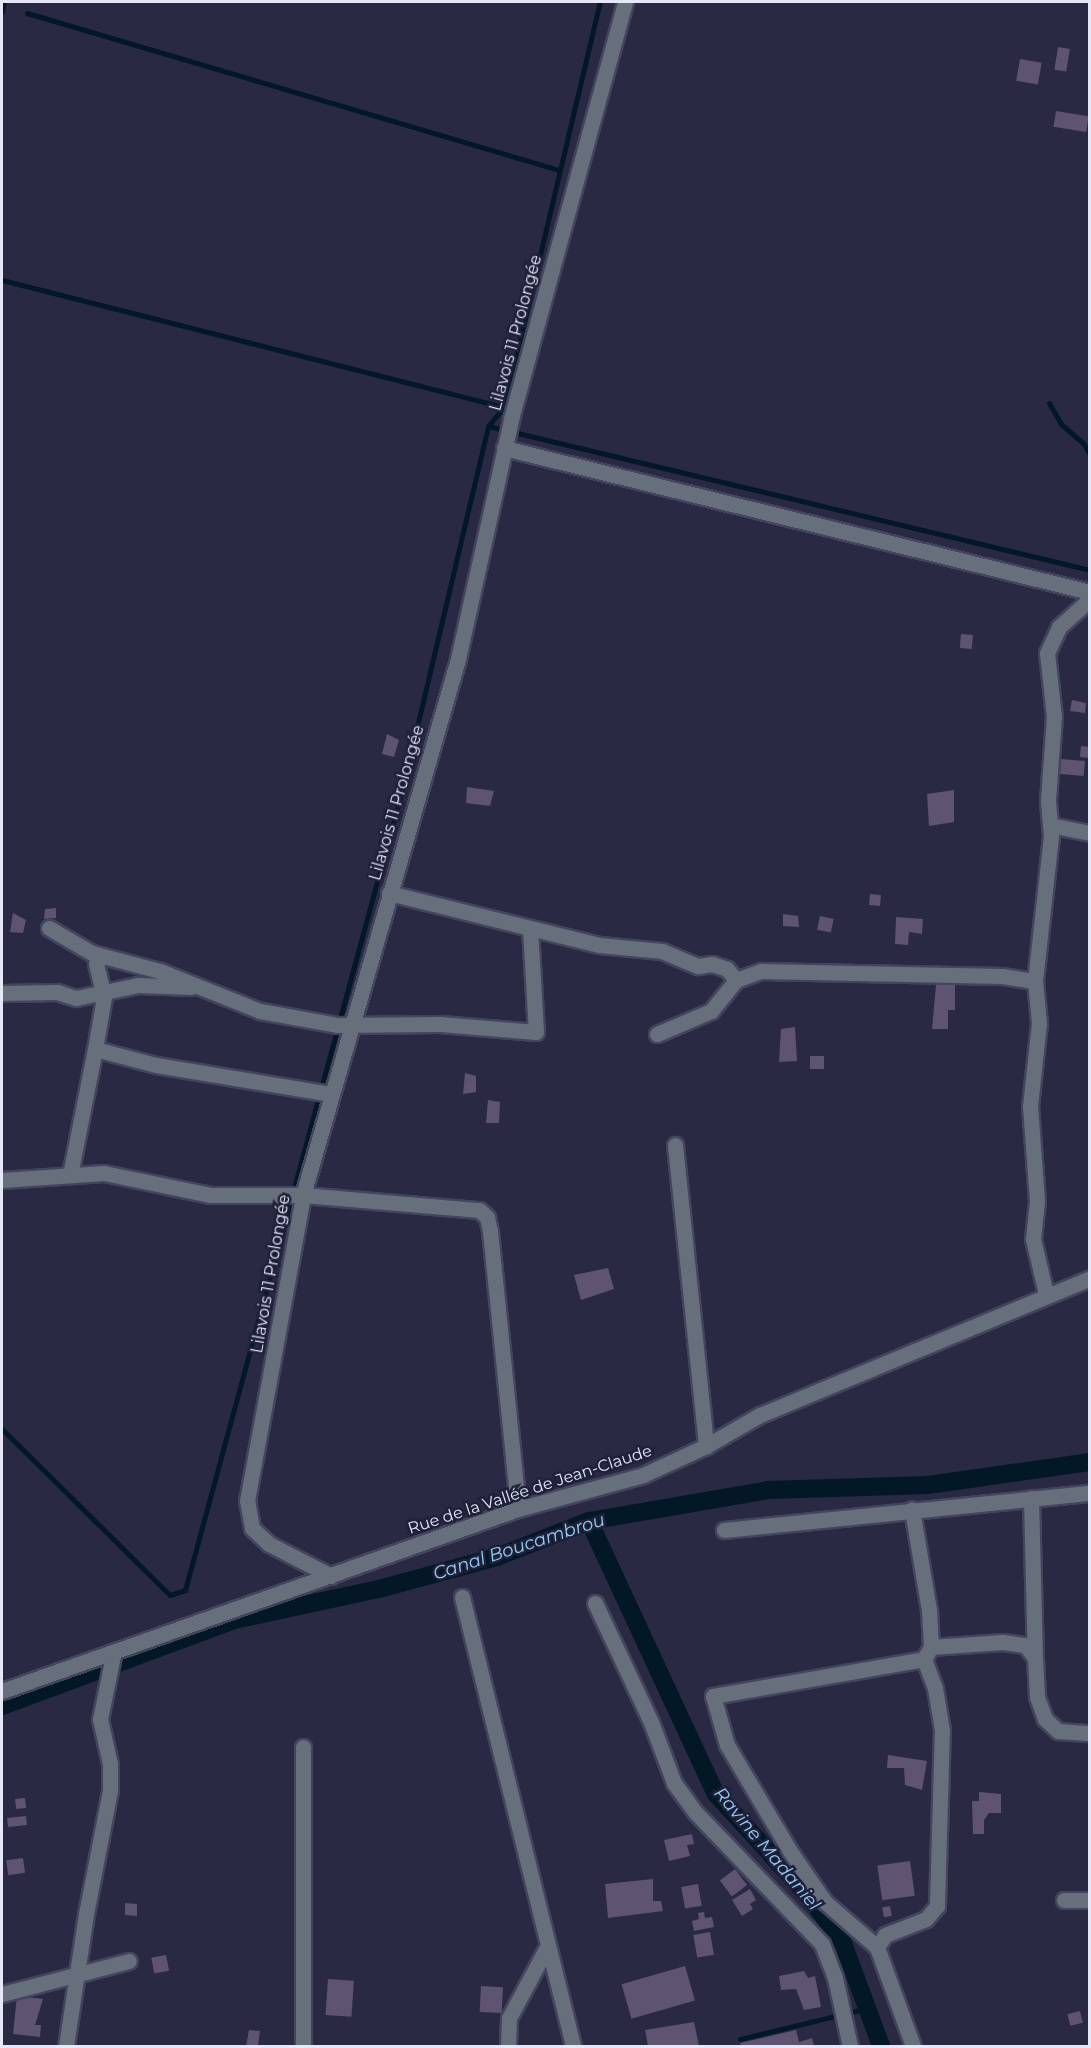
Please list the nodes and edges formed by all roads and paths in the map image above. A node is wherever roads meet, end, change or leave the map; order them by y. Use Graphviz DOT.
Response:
graph roads {
  1 [pos="625,2"];
  2 [pos="504,448"];
  3 [pos="1089,592"];
  4 [pos="1089,599"];
  5 [pos="1050,825"];
  6 [pos="1089,833"];
  7 [pos="389,893"];
  8 [pos="49,928"];
  9 [pos="530,929"];
  10 [pos="101,956"];
  11 [pos="736,980"];
  12 [pos="1035,981"];
  13 [pos="203,988"];
  14 [pos="2,993"];
  15 [pos="103,993"];
  16 [pos="352,1025"];
  17 [pos="657,1034"];
  18 [pos="95,1049"];
  19 [pos="332,1094"];
  20 [pos="675,1144"];
  21 [pos="70,1175"];
  22 [pos="2,1180"];
  23 [pos="303,1195"];
  24 [pos="1089,1278"];
  25 [pos="1046,1294"];
  26 [pos="706,1446"];
  27 [pos="1089,1493"];
  28 [pos="1030,1498"];
  29 [pos="518,1509"];
  30 [pos="912,1509"];
  31 [pos="724,1530"];
  32 [pos="331,1575"];
  33 [pos="462,1597"];
  34 [pos="595,1603"];
  35 [pos="114,1651"];
  36 [pos="928,1653"];
  37 [pos="1035,1659"];
  38 [pos="2,1691"];
  39 [pos="1089,1733"];
  40 [pos="303,1747"];
  41 [pos="1064,1900"];
  42 [pos="1089,1900"];
  43 [pos="547,1947"];
  44 [pos="877,1947"];
  45 [pos="129,1961"];
  46 [pos="78,1972"];
  47 [pos="2,1994"];
  48 [pos="66,2046"];
  49 [pos="303,2046"];
  50 [pos="508,2046"];
  51 [pos="573,2046"];
  52 [pos="850,2046"];
  53 [pos="913,2046"];
  1 -- 2 [label="street, Lilavois 11 Prolongée"];
  2 -- 3 [label="street"];
  2 -- 7 [label="street, Lilavois 11 Prolongée"];
  4 -- 5 [label="street"];
  5 -- 6 [label="street"];
  5 -- 12 [label="street"];
  7 -- 9 [label="street"];
  7 -- 16 [label="street, Lilavois 11 Prolongée"];
  8 -- 10 [label="street"];
  9 -- 11 [label="street"];
  9 -- 16 [label="street"];
  10 -- 13 [label="street"];
  10 -- 15 [label="street"];
  11 -- 12 [label="street"];
  11 -- 17 [label="street"];
  12 -- 25 [label="street"];
  13 -- 15 [label="street"];
  13 -- 16 [label="street"];
  14 -- 15 [label="street"];
  15 -- 18 [label="street"];
  16 -- 19 [label="street, Lilavois 11 Prolongée"];
  18 -- 19 [label="street"];
  18 -- 21 [label="street"];
  19 -- 23 [label="street, Lilavois 11 Prolongée"];
  20 -- 26 [label="street"];
  21 -- 22 [label="street"];
  21 -- 23 [label="street"];
  23 -- 29 [label="street"];
  23 -- 32 [label="street, Lilavois 11 Prolongée"];
  24 -- 25 [label="street, Rue de la Vallée de Jean-Claude"];
  25 -- 26 [label="street, Rue de la Vallée de Jean-Claude"];
  26 -- 29 [label="street, Rue de la Vallée de Jean-Claude"];
  27 -- 28 [label="street"];
  28 -- 30 [label="street"];
  28 -- 37 [label="street"];
  29 -- 32 [label="street, Rue de la Vallée de Jean-Claude"];
  30 -- 31 [label="street"];
  30 -- 36 [label="street"];
  32 -- 35 [label="street, Rue de la Vallée de Jean-Claude"];
  33 -- 43 [label="street"];
  34 -- 52 [label="street"];
  35 -- 38 [label="street, Rue de la Vallée de Jean-Claude"];
  35 -- 46 [label="street"];
  36 -- 37 [label="street"];
  36 -- 44 [label="street"];
  36 -- 44 [label="street"];
  37 -- 39 [label="street"];
  40 -- 49 [label="street"];
  41 -- 42 [label="street"];
  43 -- 50 [label="street"];
  43 -- 51 [label="street"];
  44 -- 53 [label="street"];
  45 -- 46 [label="street"];
  46 -- 47 [label="street"];
  46 -- 48 [label="street"];
}
